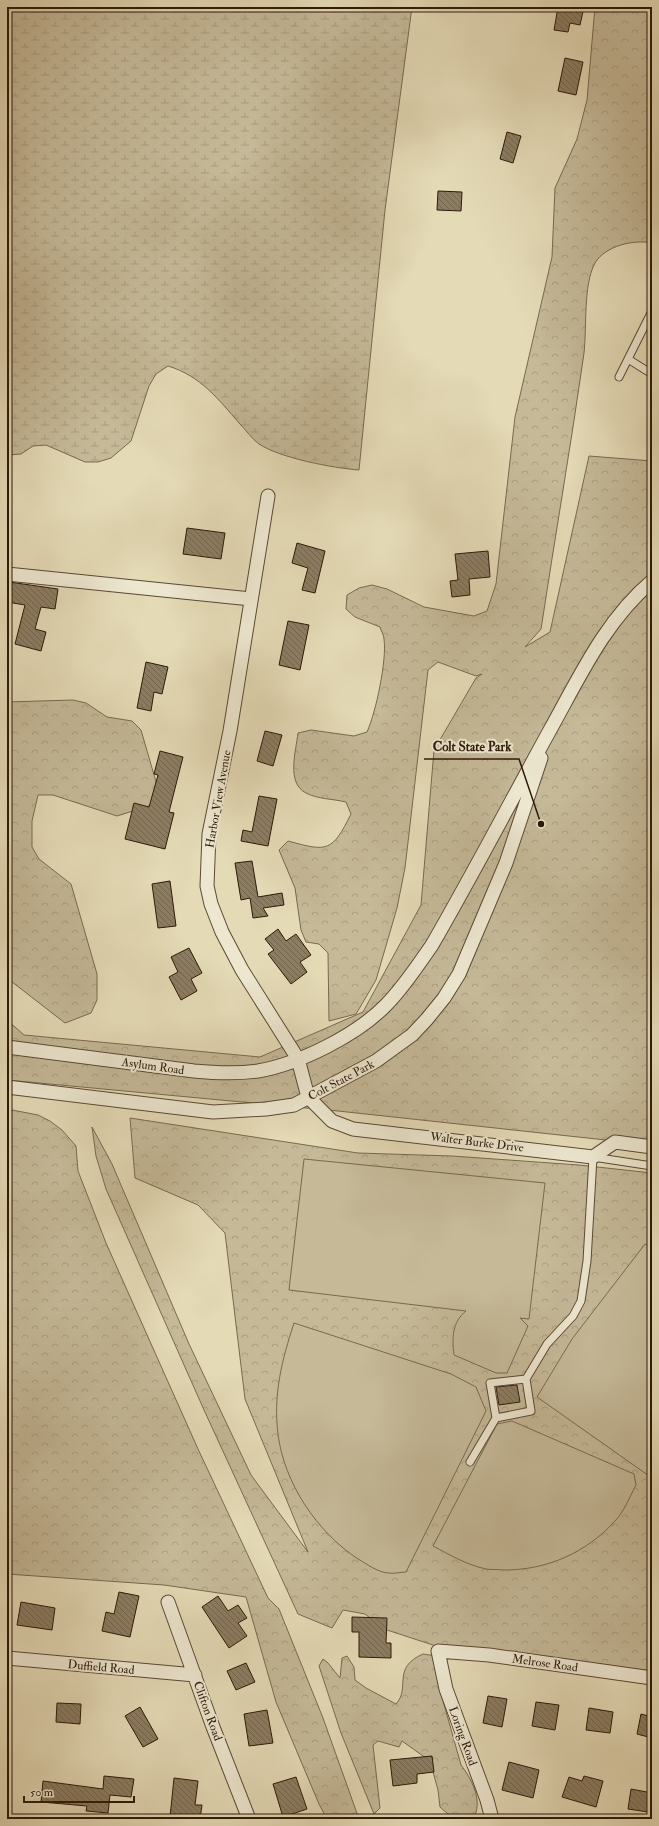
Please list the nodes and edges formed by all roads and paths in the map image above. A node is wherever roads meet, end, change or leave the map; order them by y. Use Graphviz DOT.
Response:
graph roads {
  1 [pos="652,312"];
  2 [pos="628,359"];
  3 [pos="652,374"];
  4 [pos="619,377"];
  5 [pos="268,496"];
  6 [pos="7,574"];
  7 [pos="652,581"];
  8 [pos="251,599"];
  9 [pos="562,708"];
  10 [pos="7,1047"];
  11 [pos="298,1059"];
  12 [pos="7,1087"];
  13 [pos="308,1097"];
  14 [pos="652,1147"];
  15 [pos="593,1157"];
  16 [pos="652,1166"];
  17 [pos="526,1379"];
  18 [pos="496,1418"];
  19 [pos="470,1462"];
  20 [pos="168,1602"];
  21 [pos="438,1651"];
  22 [pos="7,1658"];
  23 [pos="195,1675"];
  24 [pos="652,1678"];
  25 [pos="249,1819"];
  26 [pos="492,1819"];
  1 -- 2 [label="lane"];
  2 -- 3 [label="lane"];
  2 -- 4 [label="lane"];
  5 -- 8 [label="street, Harbor View Avenue"];
  6 -- 8 [label="street"];
  7 -- 9 [label="street, Colt State Park"];
  8 -- 11 [label="street, Harbor View Avenue"];
  9 -- 11 [label="street, Colt State Park"];
  9 -- 13 [label="street, Colt State Park"];
  10 -- 11 [label="street, Asylum Road"];
  11 -- 13 [label="street, Harbor View Avenue"];
  12 -- 13 [label="street, Colt State Park"];
  13 -- 15 [label="street, Walter Burke Drive"];
  14 -- 15 [label="street"];
  15 -- 16 [label="lane"];
  15 -- 17 [label="lane"];
  17 -- 18 [label="lane"];
  17 -- 18 [label="lane"];
  18 -- 19 [label="lane"];
  20 -- 23 [label="street, Clifton Road"];
  21 -- 24 [label="street, Melrose Road"];
  21 -- 26 [label="street, Loring Road"];
  22 -- 23 [label="street, Duffield Road"];
  23 -- 25 [label="street, Clifton Road"];
}
